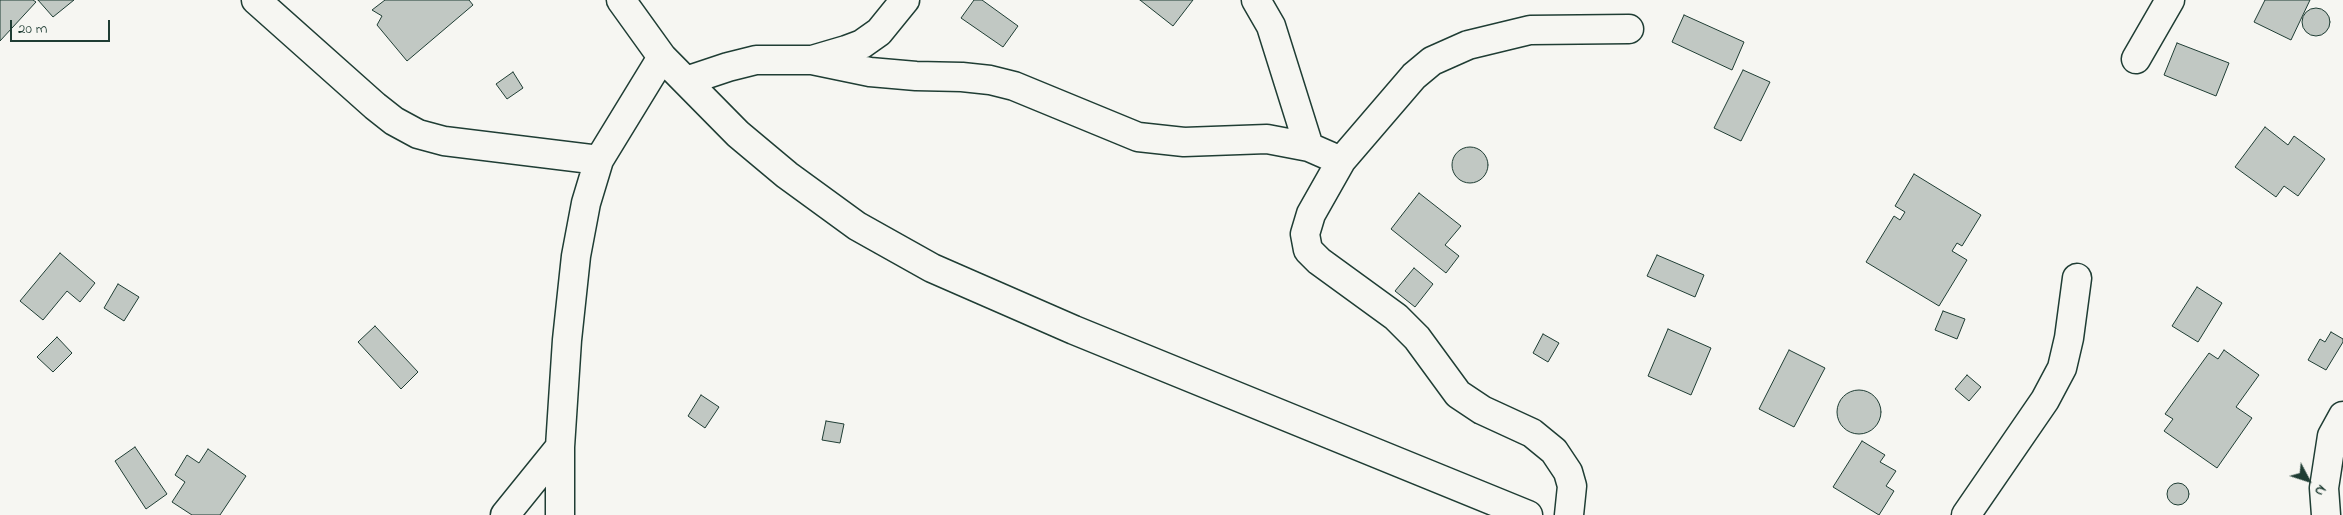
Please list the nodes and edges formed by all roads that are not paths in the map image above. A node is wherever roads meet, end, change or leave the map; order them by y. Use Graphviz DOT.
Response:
graph roads {
  1 [pos="256,0"];
  2 [pos="621,0"];
  3 [pos="905,0"];
  4 [pos="1256,0"];
  5 [pos="2170,0"];
  6 [pos="1629,29"];
  7 [pos="662,57"];
  8 [pos="2136,59"];
  9 [pos="812,60"];
  10 [pos="686,81"];
  11 [pos="1309,147"];
  12 [pos="599,160"];
  13 [pos="1341,161"];
  14 [pos="2077,278"];
  15 [pos="2343,416"];
  16 [pos="560,447"];
  17 [pos="505,515"];
  18 [pos="560,515"];
  19 [pos="1528,515"];
  20 [pos="1570,515"];
  21 [pos="1966,515"];
  22 [pos="2326,515"];
  1 -- 12 [label="street"];
  2 -- 7 [label="street"];
  3 -- 9 [label="street"];
  4 -- 11 [label="street"];
  5 -- 8 [label="street"];
  6 -- 13 [label="street"];
  7 -- 10 [label="street"];
  7 -- 12 [label="street"];
  9 -- 10 [label="street"];
  9 -- 11 [label="street"];
  10 -- 19 [label="street"];
  11 -- 13 [label="street"];
  12 -- 16 [label="street"];
  13 -- 20 [label="street"];
  14 -- 21 [label="street"];
  15 -- 22 [label="street"];
  16 -- 17 [label="street"];
  16 -- 18 [label="street"];
}
